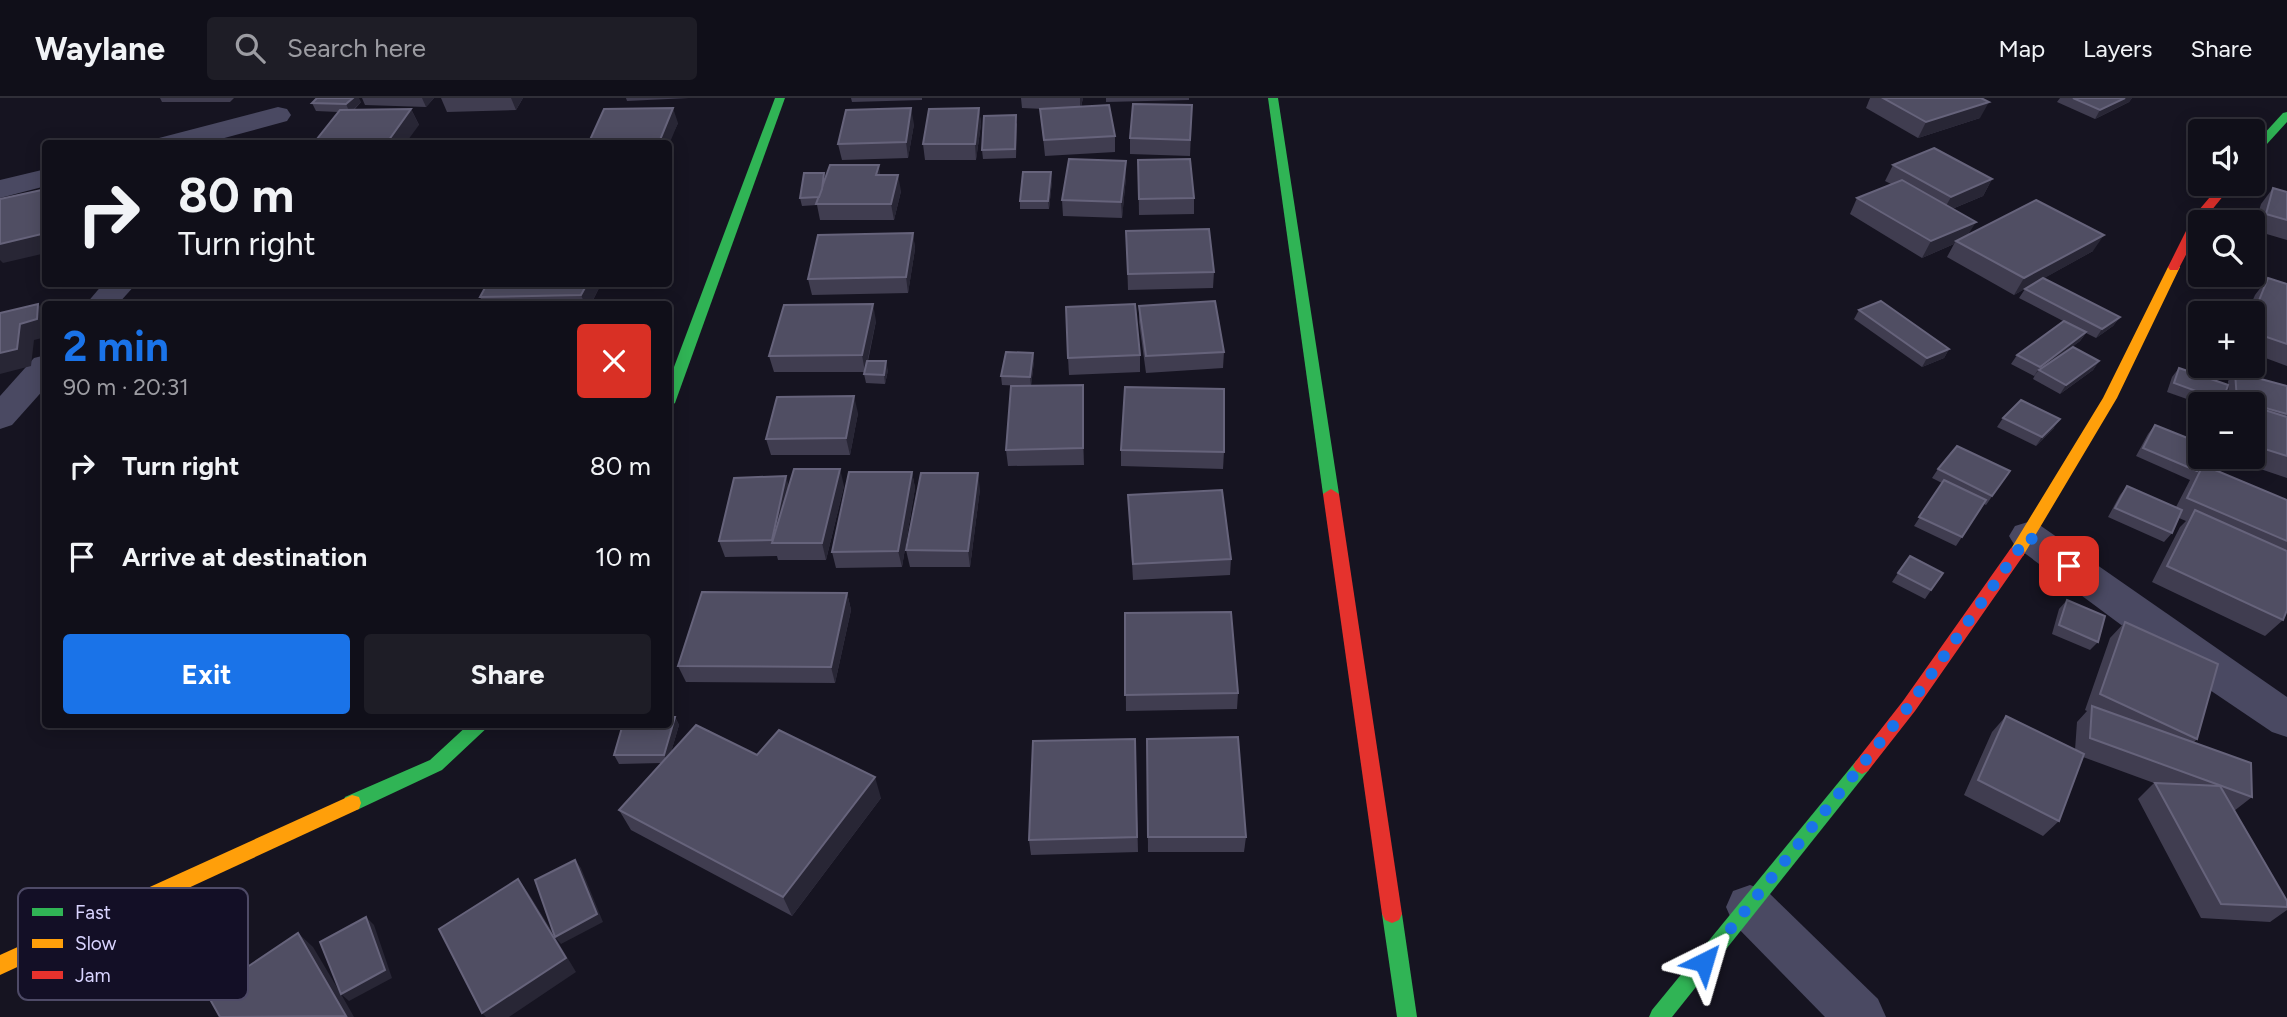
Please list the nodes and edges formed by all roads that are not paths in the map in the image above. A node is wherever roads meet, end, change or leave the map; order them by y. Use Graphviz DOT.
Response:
graph roads {
  1 [pos="780,98"];
  2 [pos="1273,98"];
  3 [pos="286,106"];
  4 [pos="2287,115"];
  5 [pos="181,140"];
  6 [pos="253,140"];
  7 [pos="2265,140"];
  8 [pos="42,178"];
  9 [pos="0,189"];
  10 [pos="2216,196"];
  11 [pos="117,287"];
  12 [pos="104,301"];
  13 [pos="42,370"];
  14 [pos="672,392"];
  15 [pos="0,417"];
  16 [pos="2028,536"];
  17 [pos="2287,719"];
  18 [pos="478,728"];
  19 [pos="168,888"];
  20 [pos="1750,907"];
  21 [pos="18,957"];
  22 [pos="0,965"];
  23 [pos="1407,1017"];
  24 [pos="1659,1017"];
  25 [pos="1860,1017"];
  1 -- 14 [label="street"];
  2 -- 23 [label="street"];
  3 -- 5 [label="street"];
  3 -- 6 [label="street"];
  4 -- 7 [label="street"];
  8 -- 9 [label="street"];
  10 -- 16 [label="street"];
  11 -- 12 [label="street"];
  13 -- 15 [label="street"];
  16 -- 17 [label="street"];
  16 -- 20 [label="street"];
  18 -- 19 [label="street"];
  20 -- 24 [label="street"];
  20 -- 25 [label="street"];
  21 -- 22 [label="street"];
}
